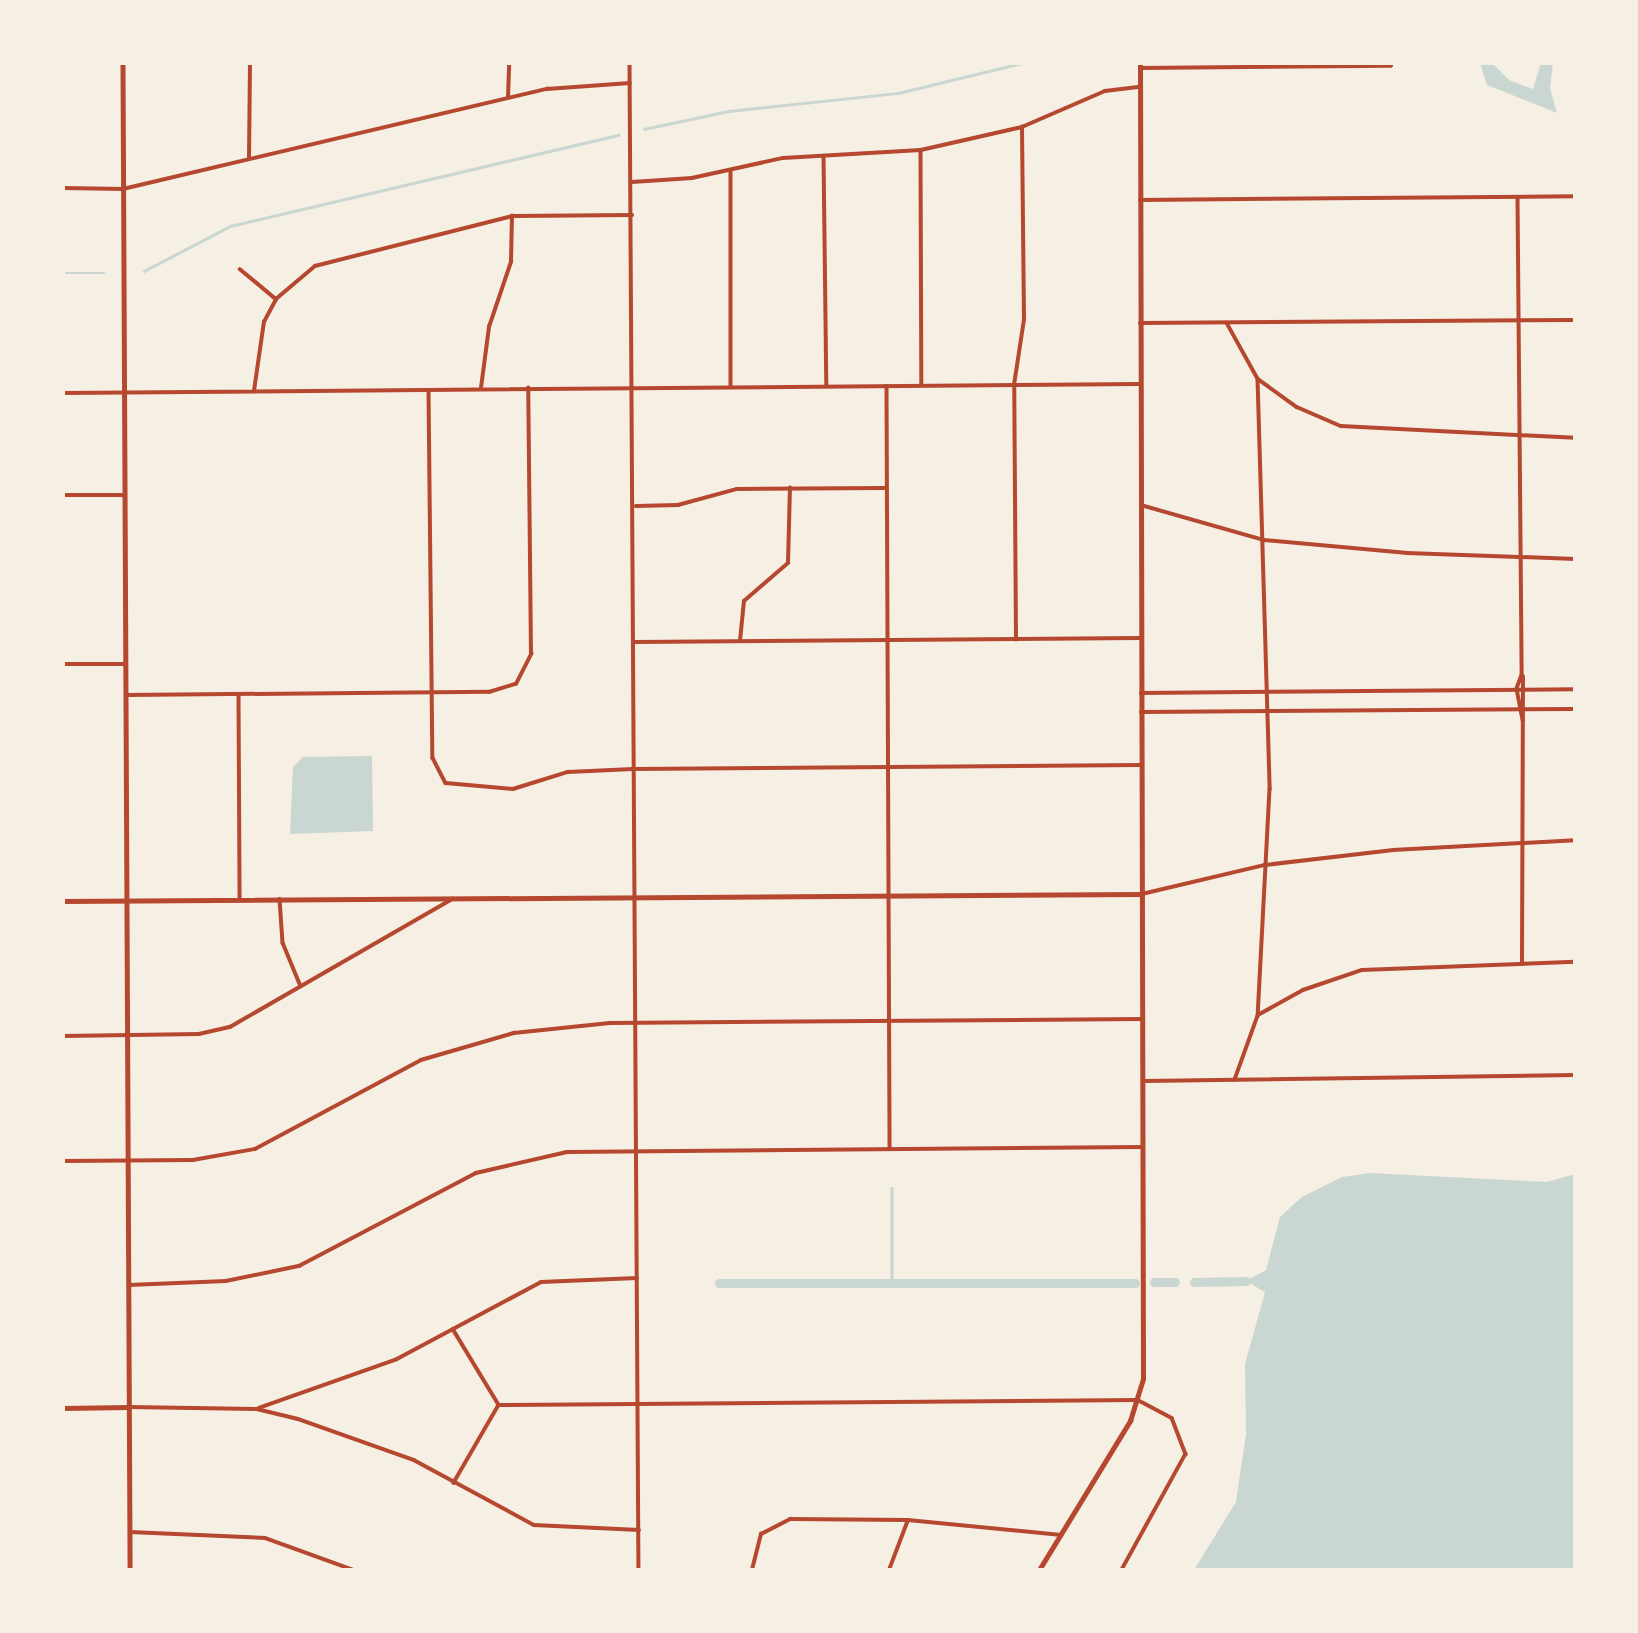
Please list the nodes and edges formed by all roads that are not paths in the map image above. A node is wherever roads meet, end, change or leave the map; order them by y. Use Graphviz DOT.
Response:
graph roads {
  1 [pos="123,63"];
  2 [pos="250,63"];
  3 [pos="509,63"];
  4 [pos="630,63"];
  5 [pos="1140,66"];
  6 [pos="1391,66"];
  7 [pos="630,83"];
  8 [pos="1140,87"];
  9 [pos="509,99"];
  10 [pos="1022,127"];
  11 [pos="921,150"];
  12 [pos="824,156"];
  13 [pos="249,159"];
  14 [pos="731,171"];
  15 [pos="632,182"];
  16 [pos="63,188"];
  17 [pos="123,189"];
  18 [pos="1575,196"];
  19 [pos="1518,198"];
  20 [pos="1139,200"];
  21 [pos="632,215"];
  22 [pos="512,216"];
  23 [pos="240,269"];
  24 [pos="276,299"];
  25 [pos="1520,320"];
  26 [pos="1575,320"];
  27 [pos="1139,323"];
  28 [pos="1227,323"];
  29 [pos="1258,379"];
  30 [pos="1139,384"];
  31 [pos="1014,385"];
  32 [pos="827,386"];
  33 [pos="887,386"];
  34 [pos="922,386"];
  35 [pos="634,387"];
  36 [pos="731,387"];
  37 [pos="528,388"];
  38 [pos="481,389"];
  39 [pos="429,390"];
  40 [pos="254,392"];
  41 [pos="63,393"];
  42 [pos="124,393"];
  43 [pos="1521,438"];
  44 [pos="1575,438"];
  45 [pos="790,488"];
  46 [pos="886,488"];
  47 [pos="63,495"];
  48 [pos="124,495"];
  49 [pos="1141,505"];
  50 [pos="636,506"];
  51 [pos="1264,540"];
  52 [pos="1521,559"];
  53 [pos="1575,559"];
  54 [pos="1140,638"];
  55 [pos="1016,640"];
  56 [pos="740,641"];
  57 [pos="887,641"];
  58 [pos="635,642"];
  59 [pos="63,664"];
  60 [pos="126,664"];
  61 [pos="1522,675"];
  62 [pos="1517,689"];
  63 [pos="1528,689"];
  64 [pos="1575,689"];
  65 [pos="1269,692"];
  66 [pos="432,693"];
  67 [pos="1141,693"];
  68 [pos="239,694"];
  69 [pos="126,695"];
  70 [pos="1517,709"];
  71 [pos="1527,709"];
  72 [pos="1575,709"];
  73 [pos="1269,710"];
  74 [pos="1141,712"];
  75 [pos="1522,720"];
  76 [pos="1141,765"];
  77 [pos="887,767"];
  78 [pos="633,769"];
  79 [pos="1525,840"];
  80 [pos="1575,840"];
  81 [pos="1265,865"];
  82 [pos="888,894"];
  83 [pos="1142,894"];
  84 [pos="636,895"];
  85 [pos="454,898"];
  86 [pos="281,899"];
  87 [pos="129,900"];
  88 [pos="240,900"];
  89 [pos="63,901"];
  90 [pos="1522,962"];
  91 [pos="1575,962"];
  92 [pos="300,985"];
  93 [pos="1258,1016"];
  94 [pos="1144,1018"];
  95 [pos="889,1021"];
  96 [pos="636,1023"];
  97 [pos="63,1035"];
  98 [pos="127,1035"];
  99 [pos="1575,1075"];
  100 [pos="1235,1080"];
  101 [pos="1145,1081"];
  102 [pos="1144,1147"];
  103 [pos="890,1148"];
  104 [pos="636,1151"];
  105 [pos="128,1160"];
  106 [pos="63,1161"];
  107 [pos="637,1278"];
  108 [pos="129,1284"];
  109 [pos="453,1329"];
  110 [pos="1138,1400"];
  111 [pos="639,1404"];
  112 [pos="499,1405"];
  113 [pos="130,1407"];
  114 [pos="63,1408"];
  115 [pos="257,1409"];
  116 [pos="454,1483"];
  117 [pos="908,1520"];
  118 [pos="639,1530"];
  119 [pos="130,1532"];
  120 [pos="1061,1535"];
  121 [pos="130,1570"];
  122 [pos="354,1570"];
  123 [pos="639,1570"];
  124 [pos="751,1570"];
  125 [pos="889,1570"];
  126 [pos="1039,1570"];
  127 [pos="1122,1570"];
  1 -- 17 [label="street"];
  2 -- 13 [label="street"];
  3 -- 9 [label="street"];
  4 -- 7 [label="street"];
  5 -- 6 [label="street"];
  5 -- 8 [label="street"];
  7 -- 9 [label="street"];
  7 -- 15 [label="street"];
  8 -- 10 [label="street"];
  8 -- 20 [label="street"];
  9 -- 13 [label="street"];
  10 -- 11 [label="street"];
  10 -- 31 [label="street"];
  11 -- 12 [label="street"];
  11 -- 34 [label="street"];
  12 -- 14 [label="street"];
  12 -- 32 [label="street"];
  13 -- 17 [label="street"];
  14 -- 15 [label="street"];
  14 -- 36 [label="street"];
  15 -- 21 [label="street"];
  16 -- 17 [label="street"];
  17 -- 42 [label="street"];
  18 -- 19 [label="street"];
  19 -- 20 [label="street"];
  19 -- 25 [label="street"];
  20 -- 27 [label="street"];
  21 -- 22 [label="street"];
  21 -- 35 [label="street"];
  22 -- 24 [label="street"];
  22 -- 38 [label="street"];
  23 -- 24 [label="street"];
  24 -- 40 [label="street"];
  25 -- 26 [label="street"];
  25 -- 28 [label="street"];
  25 -- 43 [label="street"];
  27 -- 28 [label="street"];
  27 -- 30 [label="street"];
  28 -- 29 [label="street"];
  29 -- 43 [label="street"];
  29 -- 51 [label="street"];
  30 -- 31 [label="street"];
  30 -- 49 [label="street"];
  31 -- 34 [label="street"];
  31 -- 55 [label="street"];
  32 -- 33 [label="street"];
  32 -- 36 [label="street"];
  33 -- 34 [label="street"];
  33 -- 46 [label="street"];
  35 -- 36 [label="street"];
  35 -- 37 [label="street"];
  35 -- 50 [label="street"];
  37 -- 38 [label="street"];
  37 -- 66 [label="street"];
  38 -- 39 [label="street"];
  39 -- 40 [label="street"];
  39 -- 66 [label="street"];
  40 -- 42 [label="street"];
  41 -- 42 [label="street"];
  42 -- 48 [label="street"];
  43 -- 44 [label="street"];
  43 -- 52 [label="street"];
  45 -- 46 [label="street"];
  45 -- 50 [label="street"];
  45 -- 56 [label="street"];
  46 -- 57 [label="street"];
  47 -- 48 [label="street"];
  48 -- 60 [label="street"];
  49 -- 51 [label="street"];
  49 -- 54 [label="street"];
  50 -- 58 [label="street"];
  51 -- 52 [label="street"];
  51 -- 65 [label="street"];
  52 -- 53 [label="street"];
  52 -- 61 [label="street"];
  54 -- 55 [label="street"];
  54 -- 67 [label="street"];
  55 -- 57 [label="street"];
  56 -- 57 [label="street"];
  56 -- 58 [label="street"];
  57 -- 77 [label="street"];
  58 -- 78 [label="street"];
  59 -- 60 [label="street"];
  60 -- 69 [label="street"];
  61 -- 62 [label="street"];
  61 -- 63 [label="street"];
  62 -- 63 [label="street"];
  62 -- 65 [label="street"];
  62 -- 70 [label="street"];
  63 -- 64 [label="street"];
  63 -- 71 [label="street"];
  65 -- 67 [label="street"];
  65 -- 73 [label="street"];
  66 -- 68 [label="street"];
  66 -- 78 [label="street"];
  67 -- 74 [label="street"];
  68 -- 69 [label="street"];
  68 -- 88 [label="street"];
  69 -- 87 [label="street"];
  70 -- 71 [label="street"];
  70 -- 73 [label="street"];
  70 -- 75 [label="street"];
  71 -- 72 [label="street"];
  71 -- 75 [label="street"];
  73 -- 74 [label="street"];
  73 -- 81 [label="street"];
  74 -- 76 [label="street"];
  75 -- 79 [label="street"];
  76 -- 77 [label="street"];
  76 -- 83 [label="street"];
  77 -- 78 [label="street"];
  77 -- 82 [label="street"];
  78 -- 84 [label="street"];
  79 -- 80 [label="street"];
  79 -- 81 [label="street"];
  79 -- 90 [label="street"];
  81 -- 83 [label="street"];
  81 -- 93 [label="street"];
  82 -- 83 [label="street"];
  82 -- 84 [label="street"];
  82 -- 95 [label="street"];
  83 -- 94 [label="street"];
  84 -- 85 [label="street"];
  84 -- 96 [label="street"];
  85 -- 86 [label="street"];
  85 -- 92 [label="street"];
  86 -- 88 [label="street"];
  86 -- 92 [label="street"];
  87 -- 88 [label="street"];
  87 -- 89 [label="street"];
  87 -- 98 [label="street"];
  90 -- 91 [label="street"];
  90 -- 93 [label="street"];
  92 -- 98 [label="street"];
  93 -- 100 [label="street"];
  94 -- 95 [label="street"];
  94 -- 101 [label="street"];
  95 -- 96 [label="street"];
  95 -- 103 [label="street"];
  96 -- 104 [label="street"];
  96 -- 105 [label="street"];
  97 -- 98 [label="street"];
  98 -- 105 [label="street"];
  99 -- 100 [label="street"];
  100 -- 101 [label="street"];
  101 -- 102 [label="street"];
  102 -- 103 [label="street"];
  102 -- 110 [label="street"];
  103 -- 104 [label="street"];
  104 -- 107 [label="street"];
  104 -- 108 [label="street"];
  105 -- 106 [label="street"];
  105 -- 108 [label="street"];
  107 -- 109 [label="street"];
  107 -- 111 [label="street"];
  108 -- 113 [label="street"];
  109 -- 112 [label="street"];
  109 -- 115 [label="street"];
  110 -- 111 [label="street"];
  110 -- 120 [label="street"];
  110 -- 127 [label="street"];
  111 -- 112 [label="street"];
  111 -- 118 [label="street"];
  112 -- 116 [label="street"];
  113 -- 114 [label="street"];
  113 -- 115 [label="street"];
  113 -- 119 [label="street"];
  115 -- 116 [label="street"];
  116 -- 118 [label="street"];
  117 -- 120 [label="street"];
  117 -- 124 [label="street"];
  117 -- 125 [label="street"];
  118 -- 123 [label="street"];
  119 -- 121 [label="street"];
  119 -- 122 [label="street"];
  120 -- 126 [label="street"];
}
